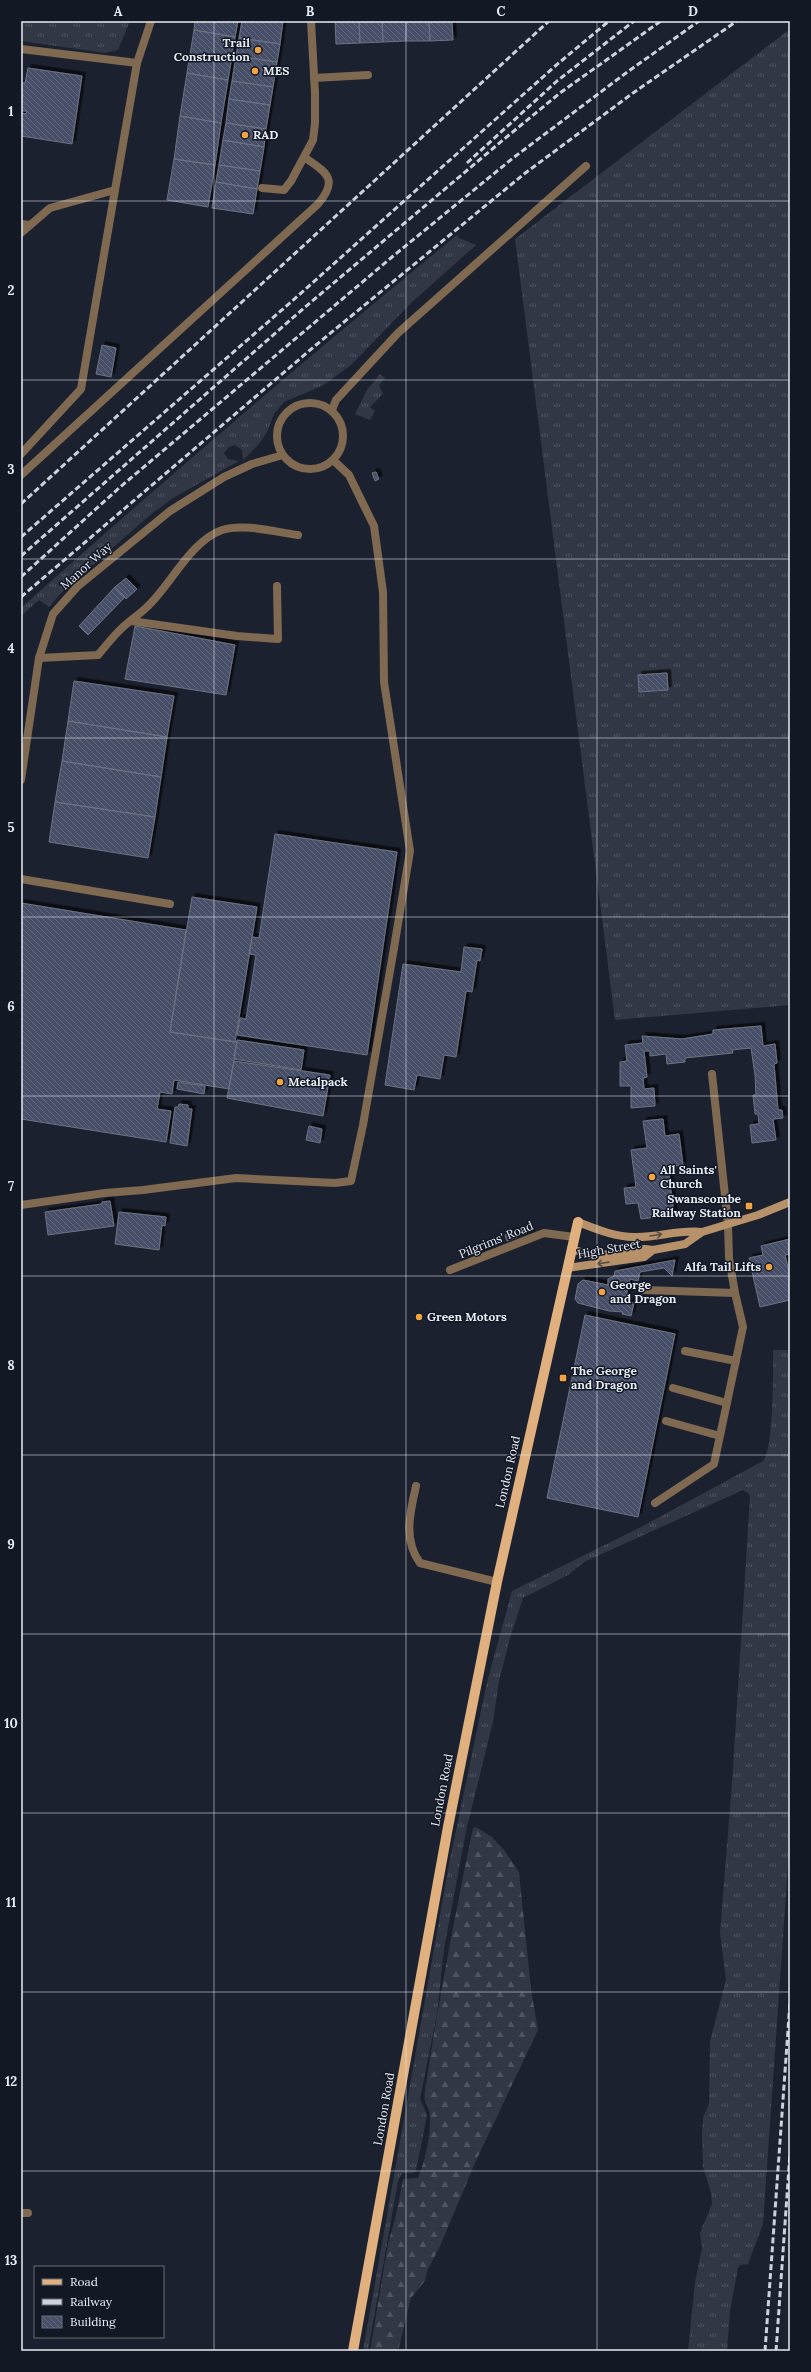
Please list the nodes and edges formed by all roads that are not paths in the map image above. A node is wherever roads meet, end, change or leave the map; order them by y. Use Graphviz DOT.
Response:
graph roads {
  1 [pos="151,21"];
  2 [pos="311,21"];
  3 [pos="21,49"];
  4 [pos="136,63"];
  5 [pos="368,75"];
  6 [pos="314,78"];
  7 [pos="304,157"];
  8 [pos="586,166"];
  9 [pos="262,188"];
  10 [pos="115,190"];
  11 [pos="21,224"];
  12 [pos="30,225"];
  13 [pos="21,233"];
  14 [pos="332,410"];
  15 [pos="21,454"];
  16 [pos="283,455"];
  17 [pos="333,460"];
  18 [pos="21,475"];
  19 [pos="298,535"];
  20 [pos="277,586"];
  21 [pos="131,621"];
  22 [pos="39,658"];
  23 [pos="21,780"];
  24 [pos="21,879"];
  25 [pos="170,904"];
  26 [pos="712,1074"];
  27 [pos="790,1202"];
  28 [pos="21,1205"];
  29 [pos="578,1222"];
  30 [pos="728,1224"];
  31 [pos="702,1232"];
  32 [pos="574,1237"];
  33 [pos="571,1249"];
  34 [pos="653,1250"];
  35 [pos="567,1268"];
  36 [pos="450,1270"];
  37 [pos="644,1290"];
  38 [pos="735,1293"];
  39 [pos="685,1351"];
  40 [pos="736,1361"];
  41 [pos="673,1388"];
  42 [pos="727,1403"];
  43 [pos="666,1421"];
  44 [pos="720,1436"];
  45 [pos="416,1486"];
  46 [pos="655,1502"];
  47 [pos="497,1582"];
  48 [pos="353,2351"];
  1 -- 4 [label="street"];
  2 -- 6 [label="street"];
  3 -- 4 [label="street"];
  4 -- 10 [label="street"];
  5 -- 6 [label="street"];
  6 -- 7 [label="street"];
  7 -- 9 [label="street"];
  7 -- 18 [label="street"];
  8 -- 14 [label="street"];
  10 -- 12 [label="street"];
  10 -- 15 [label="street"];
  11 -- 12 [label="street"];
  12 -- 13 [label="street"];
  14 -- 16 [label="street"];
  14 -- 17 [label="street"];
  16 -- 17 [label="street"];
  16 -- 22 [label="street, Manor Way"];
  17 -- 28 [label="street"];
  19 -- 21 [label="street"];
  20 -- 21 [label="street"];
  21 -- 22 [label="street"];
  22 -- 23 [label="street, Manor Way"];
  24 -- 25 [label="street"];
  26 -- 30 [label="street"];
  27 -- 30 [label="main road, High Street"];
  29 -- 31 [label="main road, High Street, one-way"];
  29 -- 32 [label="main road, London Road"];
  30 -- 31 [label="main road, High Street"];
  30 -- 38 [label="street"];
  31 -- 34 [label="main road, High Street"];
  32 -- 33 [label="main road, London Road"];
  32 -- 36 [label="street, Pilgrims' Road"];
  33 -- 34 [label="main road, High Street"];
  33 -- 35 [label="main road, London Road"];
  34 -- 35 [label="main road, High Street, one-way"];
  35 -- 47 [label="main road, London Road"];
  37 -- 38 [label="street"];
  38 -- 40 [label="street"];
  39 -- 40 [label="street"];
  40 -- 42 [label="street"];
  41 -- 42 [label="street"];
  42 -- 44 [label="street"];
  43 -- 44 [label="street"];
  44 -- 46 [label="street"];
  45 -- 47 [label="street"];
  47 -- 48 [label="main road, London Road"];
}
